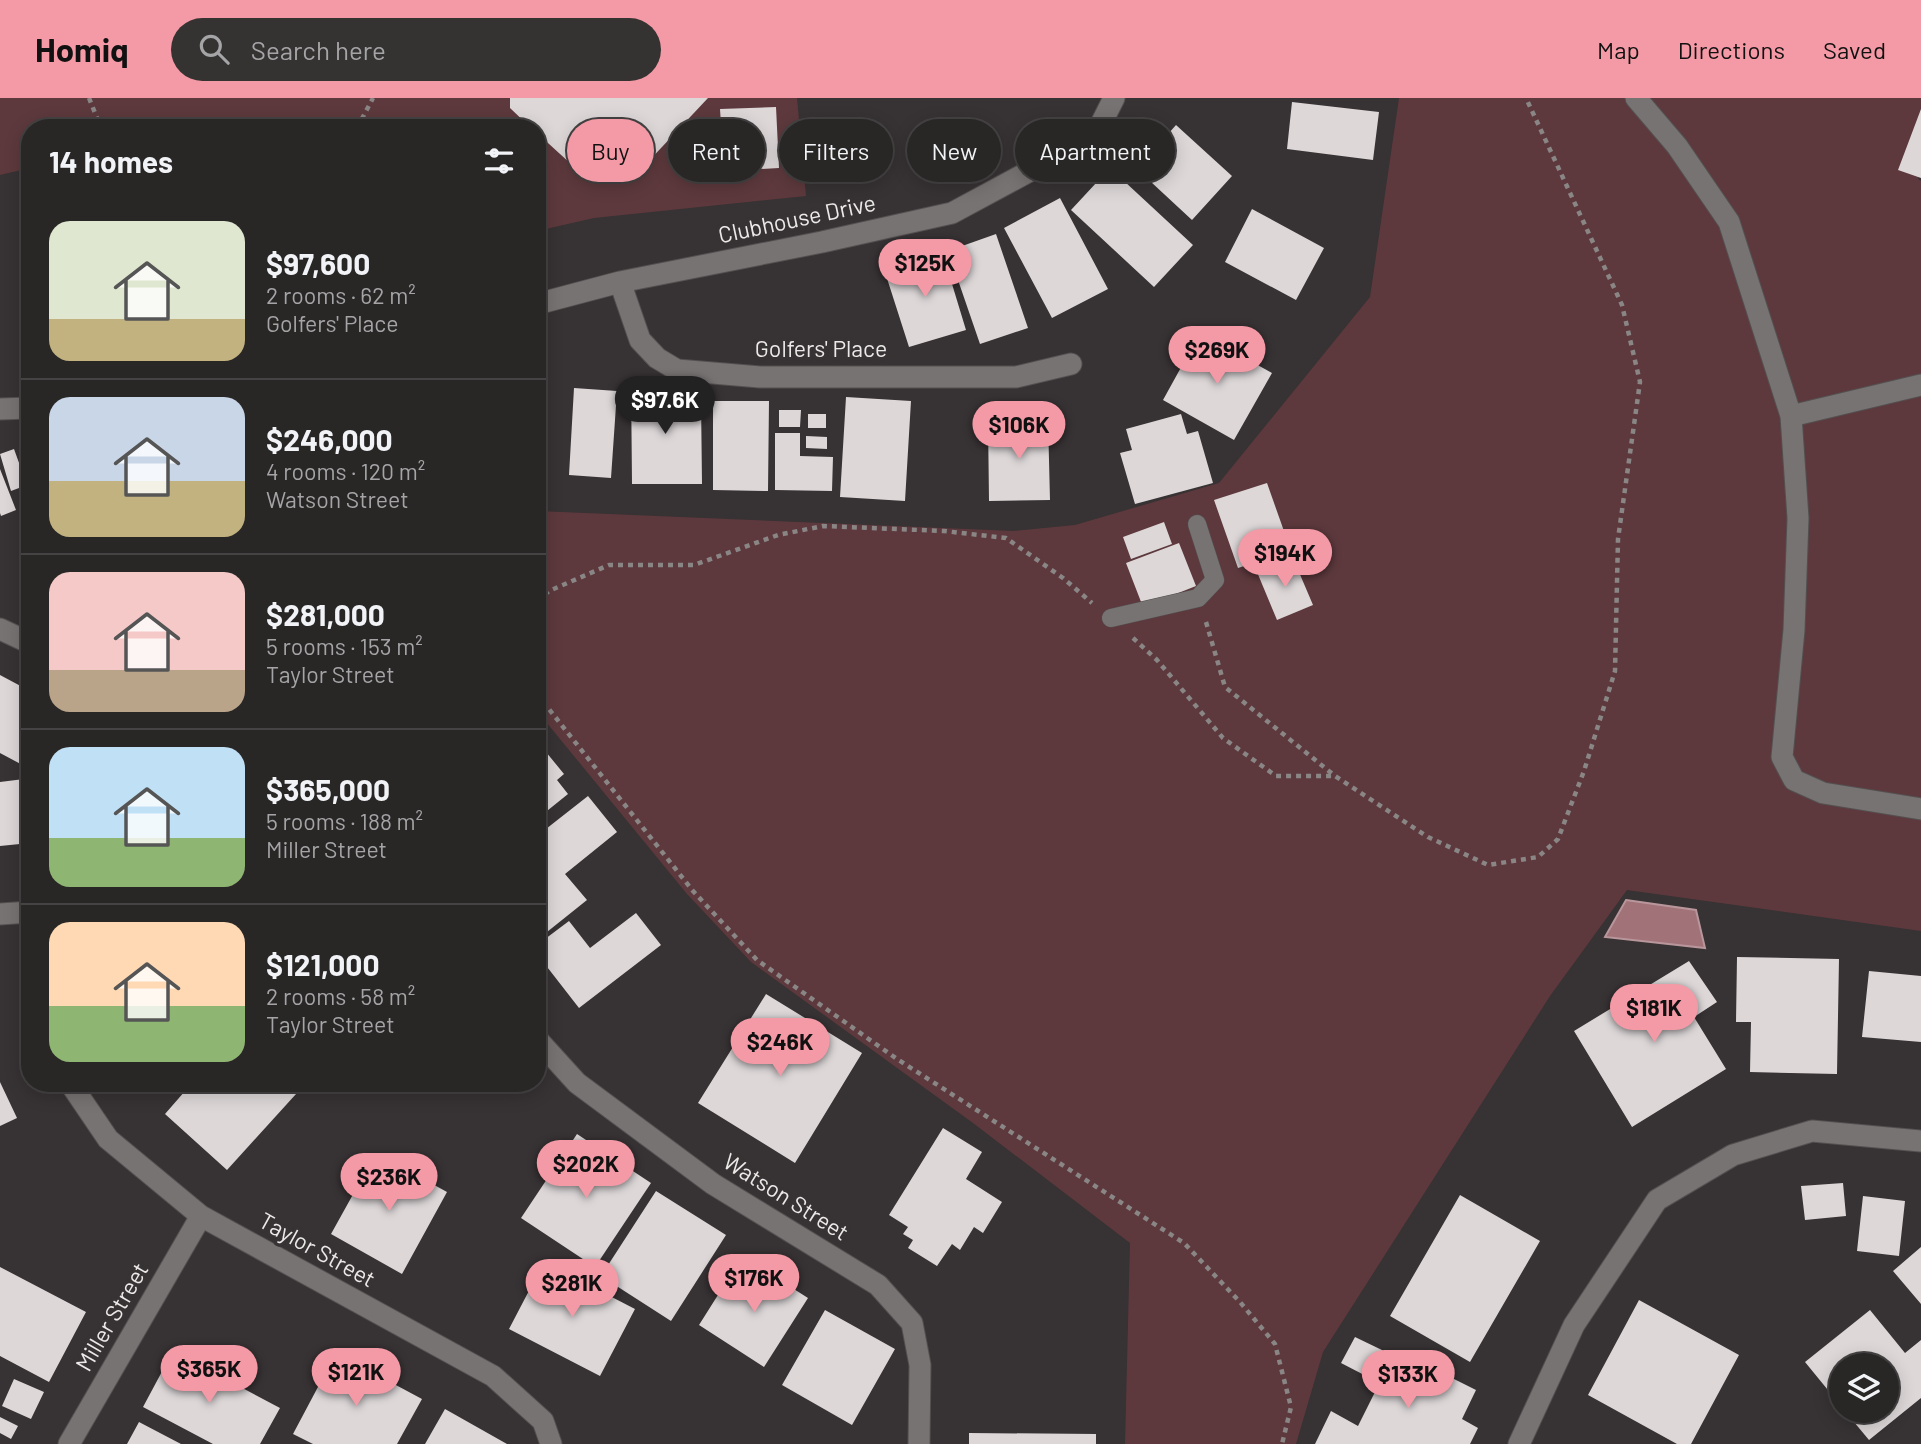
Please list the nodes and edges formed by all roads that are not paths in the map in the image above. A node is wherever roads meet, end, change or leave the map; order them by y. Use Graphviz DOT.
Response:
graph roads {
  1 [pos="1114,98"];
  2 [pos="1636,98"];
  3 [pos="620,282"];
  4 [pos="546,302"];
  5 [pos="1072,364"];
  6 [pos="1921,385"];
  7 [pos="21,408"];
  8 [pos="0,409"];
  9 [pos="1791,416"];
  10 [pos="1197,524"];
  11 [pos="1111,618"];
  12 [pos="0,629"];
  13 [pos="21,639"];
  14 [pos="1921,809"];
  15 [pos="0,914"];
  16 [pos="21,917"];
  17 [pos="546,1050"];
  18 [pos="76,1092"];
  19 [pos="1921,1141"];
  20 [pos="201,1216"];
  21 [pos="69,1444"];
  22 [pos="551,1444"];
  23 [pos="919,1444"];
  24 [pos="1518,1444"];
  1 -- 3 [label="street, Clubhouse Drive"];
  2 -- 9 [label="street"];
  3 -- 4 [label="street, Clubhouse Drive"];
  3 -- 5 [label="street, Golfers' Place"];
  6 -- 9 [label="street"];
  7 -- 8 [label="street"];
  9 -- 14 [label="street"];
  10 -- 11 [label="lane"];
  12 -- 13 [label="street"];
  15 -- 16 [label="street"];
  17 -- 23 [label="street, Watson Street"];
  18 -- 20 [label="street, Taylor Street"];
  19 -- 24 [label="street"];
  20 -- 21 [label="street, Miller Street"];
  20 -- 22 [label="street, Taylor Street"];
}
